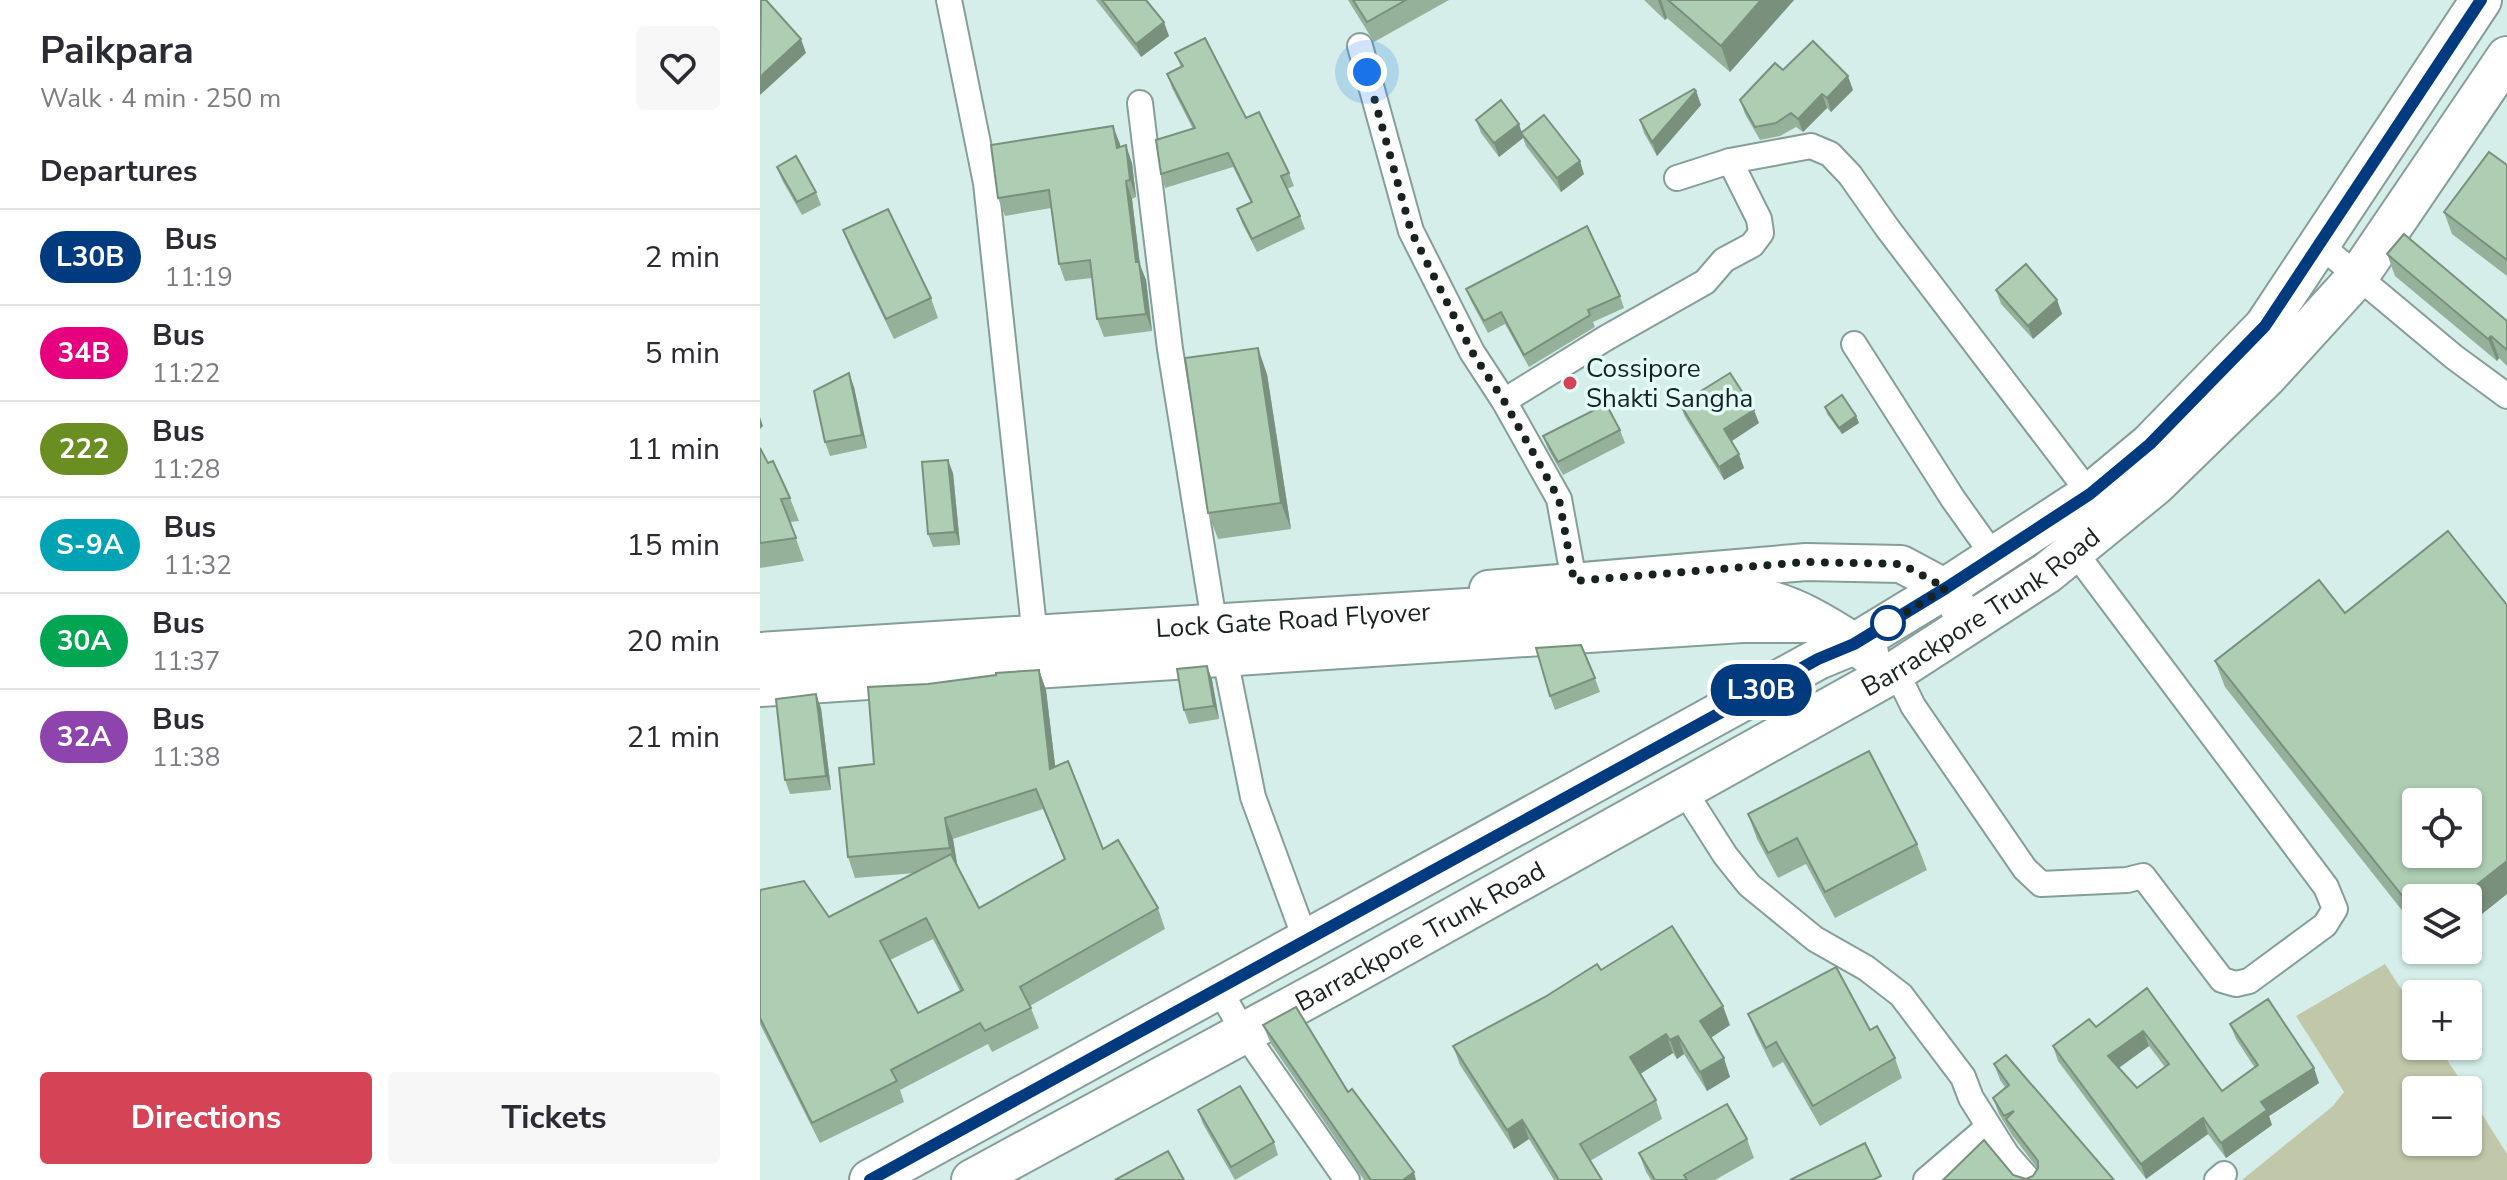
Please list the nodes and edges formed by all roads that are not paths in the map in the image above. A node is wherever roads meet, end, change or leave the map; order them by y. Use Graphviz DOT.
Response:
graph roads {
  1 [pos="949,0"];
  2 [pos="2481,0"];
  3 [pos="1360,46"];
  4 [pos="2507,57"];
  5 [pos="1140,103"];
  6 [pos="1730,161"];
  7 [pos="1677,178"];
  8 [pos="2319,244"];
  9 [pos="2359,275"];
  10 [pos="1854,344"];
  11 [pos="2507,396"];
  12 [pos="1504,401"];
  13 [pos="2090,494"];
  14 [pos="2074,551"];
  15 [pos="1993,555"];
  16 [pos="1574,581"];
  17 [pos="1946,588"];
  18 [pos="1212,609"];
  19 [pos="1033,618"];
  20 [pos="1969,624"];
  21 [pos="760,634"];
  22 [pos="1837,634"];
  23 [pos="760,653"];
  24 [pos="1225,658"];
  25 [pos="1896,671"];
  26 [pos="760,688"];
  27 [pos="1683,789"];
  28 [pos="1306,941"];
  29 [pos="1219,989"];
  30 [pos="1243,1031"];
  31 [pos="1988,1127"];
  32 [pos="870,1180"];
  33 [pos="972,1180"];
  34 [pos="1347,1180"];
  35 [pos="1926,1180"];
  36 [pos="2029,1180"];
  1 -- 19 [label="street"];
  2 -- 8 [label="main road, Barrackpore Trunk Road"];
  3 -- 12 [label="street"];
  4 -- 9 [label="main road, Barrackpore Trunk Road"];
  5 -- 18 [label="street"];
  6 -- 7 [label="street"];
  6 -- 12 [label="street"];
  6 -- 13 [label="street"];
  8 -- 9 [label="street"];
  8 -- 13 [label="main road, Barrackpore Trunk Road"];
  9 -- 11 [label="street"];
  9 -- 14 [label="main road, Barrackpore Trunk Road"];
  10 -- 15 [label="street"];
  12 -- 16 [label="street"];
  13 -- 15 [label="main road, Barrackpore Trunk Road"];
  14 -- 20 [label="main road, Barrackpore Trunk Road"];
  14 -- 25 [label="street"];
  15 -- 17 [label="main road, Barrackpore Trunk Road"];
  16 -- 17 [label="street"];
  16 -- 18 [label="street"];
  17 -- 20 [label="street"];
  17 -- 22 [label="main road, Barrackpore Trunk Road"];
  18 -- 19 [label="street"];
  19 -- 21 [label="street"];
  20 -- 25 [label="main road, Barrackpore Trunk Road"];
  22 -- 23 [label="main road, Lock Gate Road Flyover"];
  22 -- 24 [label="street"];
  22 -- 25 [label="main road, Lock Gate Road Flyover"];
  22 -- 28 [label="main road, Barrackpore Trunk Road"];
  24 -- 26 [label="street"];
  24 -- 28 [label="street"];
  25 -- 27 [label="main road, Barrackpore Trunk Road"];
  27 -- 30 [label="main road, Barrackpore Trunk Road"];
  27 -- 31 [label="street"];
  28 -- 29 [label="main road, Barrackpore Trunk Road"];
  29 -- 30 [label="street"];
  29 -- 32 [label="main road, Barrackpore Trunk Road"];
  30 -- 33 [label="main road, Barrackpore Trunk Road"];
  30 -- 34 [label="street"];
  31 -- 35 [label="street"];
  31 -- 36 [label="street"];
}
